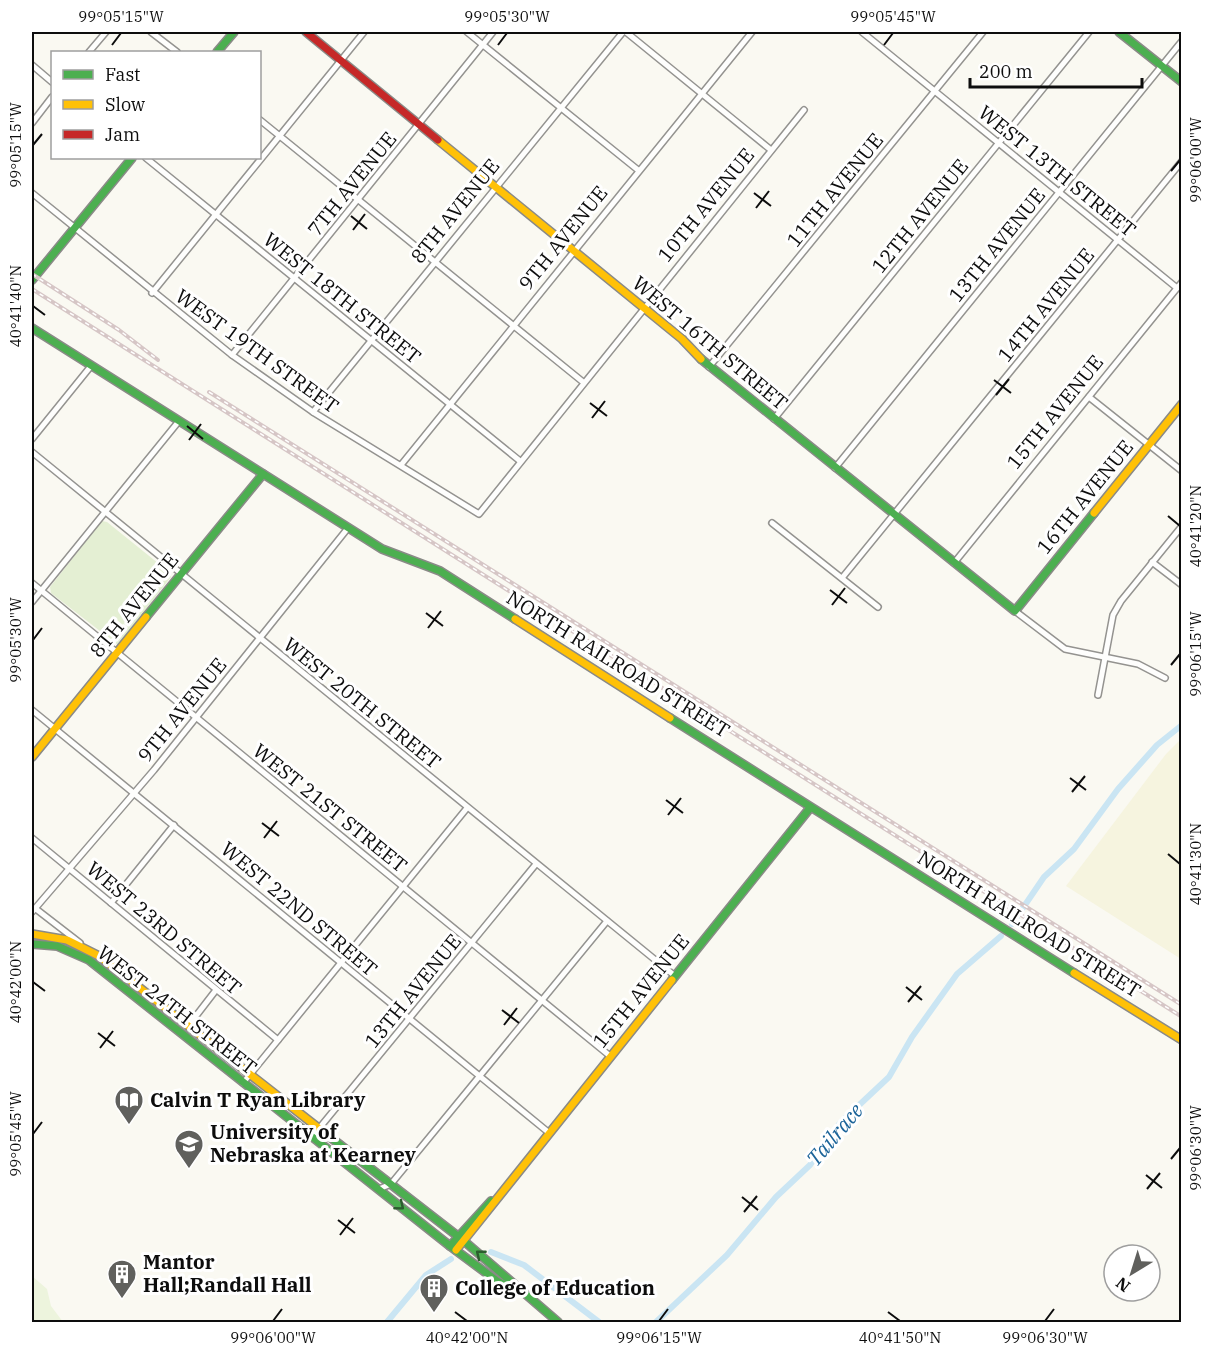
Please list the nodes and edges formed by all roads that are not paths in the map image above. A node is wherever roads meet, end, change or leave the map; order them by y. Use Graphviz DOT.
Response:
graph roads {
  1 [pos="106,32"];
  2 [pos="151,32"];
  3 [pos="234,32"];
  4 [pos="306,32"];
  5 [pos="364,32"];
  6 [pos="467,32"];
  7 [pos="493,32"];
  8 [pos="624,32"];
  9 [pos="752,32"];
  10 [pos="865,32"];
  11 [pos="983,32"];
  12 [pos="1089,32"];
  13 [pos="1119,32"];
  14 [pos="1182,41"];
  15 [pos="483,44"];
  16 [pos="90,51"];
  17 [pos="176,51"];
  18 [pos="218,51"];
  19 [pos="341,60"];
  20 [pos="32,65"];
  21 [pos="1161,66"];
  22 [pos="51,81"];
  23 [pos="1182,82"];
  24 [pos="935,91"];
  25 [pos="702,93"];
  26 [pos="51,98"];
  27 [pos="561,108"];
  28 [pos="804,110"];
  29 [pos="261,121"];
  30 [pos="32,123"];
  31 [pos="420,124"];
  32 [pos="280,136"];
  33 [pos="999,143"];
  34 [pos="771,150"];
  35 [pos="131,159"];
  36 [pos="147,159"];
  37 [pos="1182,161"];
  38 [pos="638,170"];
  39 [pos="496,186"];
  40 [pos="1058,192"];
  41 [pos="32,194"];
  42 [pos="359,200"];
  43 [pos="216,214"];
  44 [pos="74,229"];
  45 [pos="1118,240"];
  46 [pos="573,249"];
  47 [pos="435,262"];
  48 [pos="294,278"];
  49 [pos="32,280"];
  50 [pos="1182,282"];
  51 [pos="1177,288"];
  52 [pos="152,293"];
  53 [pos="644,307"];
  54 [pos="512,325"];
  55 [pos="32,328"];
  56 [pos="372,341"];
  57 [pos="232,355"];
  58 [pos="91,366"];
  59 [pos="709,367"];
  60 [pos="583,382"];
  61 [pos="1089,397"];
  62 [pos="449,404"];
  63 [pos="1182,404"];
  64 [pos="313,412"];
  65 [pos="774,419"];
  66 [pos="179,421"];
  67 [pos="32,439"];
  68 [pos="1148,445"];
  69 [pos="32,452"];
  70 [pos="520,461"];
  71 [pos="401,465"];
  72 [pos="835,468"];
  73 [pos="1182,471"];
  74 [pos="263,474"];
  75 [pos="105,512"];
  76 [pos="478,514"];
  77 [pos="894,515"];
  78 [pos="772,523"];
  79 [pos="1182,526"];
  80 [pos="348,528"];
  81 [pos="1152,562"];
  82 [pos="954,563"];
  83 [pos="181,574"];
  84 [pos="842,578"];
  85 [pos="32,583"];
  86 [pos="1182,585"];
  87 [pos="40,591"];
  88 [pos="32,602"];
  89 [pos="878,607"];
  90 [pos="1015,611"];
  91 [pos="259,638"];
  92 [pos="116,653"];
  93 [pos="1104,658"];
  94 [pos="1165,678"];
  95 [pos="1098,695"];
  96 [pos="32,710"];
  97 [pos="195,717"];
  98 [pos="54,729"];
  99 [pos="32,757"];
  100 [pos="134,793"];
  101 [pos="466,808"];
  102 [pos="810,808"];
  103 [pos="174,825"];
  104 [pos="32,838"];
  105 [pos="536,864"];
  106 [pos="70,869"];
  107 [pos="403,887"];
  108 [pos="111,903"];
  109 [pos="34,911"];
  110 [pos="607,921"];
  111 [pos="32,934"];
  112 [pos="472,943"];
  113 [pos="32,944"];
  114 [pos="84,946"];
  115 [pos="339,962"];
  116 [pos="675,976"];
  117 [pos="216,990"];
  118 [pos="543,1001"];
  119 [pos="408,1019"];
  120 [pos="189,1025"];
  121 [pos="278,1040"];
  122 [pos="1182,1040"];
  123 [pos="610,1056"];
  124 [pos="251,1074"];
  125 [pos="479,1076"];
  126 [pos="243,1083"];
  127 [pos="320,1129"];
  128 [pos="548,1132"];
  129 [pos="312,1137"];
  130 [pos="390,1184"];
  131 [pos="380,1189"];
  132 [pos="461,1239"];
  133 [pos="453,1248"];
  134 [pos="522,1294"];
  135 [pos="558,1323"];
  1 -- 16 [label="street"];
  2 -- 17 [label="street"];
  3 -- 18 [label="main road"];
  4 -- 19 [label="main road, WEST 16TH STREET"];
  5 -- 19 [label="street"];
  6 -- 15 [label="street"];
  7 -- 15 [label="street, 7TH AVENUE"];
  8 -- 25 [label="street"];
  8 -- 27 [label="street, 8TH AVENUE"];
  9 -- 25 [label="street, 9TH AVENUE"];
  10 -- 24 [label="street, WEST 13TH STREET"];
  11 -- 24 [label="street, 11TH AVENUE"];
  12 -- 33 [label="street, 12TH AVENUE"];
  13 -- 21 [label="main road"];
  14 -- 21 [label="street, 13TH AVENUE"];
  15 -- 27 [label="street"];
  15 -- 31 [label="street, 7TH AVENUE"];
  19 -- 31 [label="main road, WEST 16TH STREET"];
  19 -- 32 [label="street"];
  20 -- 22 [label="street"];
  21 -- 23 [label="main road"];
  21 -- 40 [label="street, 13TH AVENUE"];
  24 -- 33 [label="street, WEST 13TH STREET"];
  24 -- 59 [label="street, 11TH AVENUE"];
  25 -- 34 [label="street"];
  25 -- 38 [label="street, 9TH AVENUE"];
  26 -- 30 [label="street"];
  27 -- 38 [label="street"];
  27 -- 39 [label="street, 8TH AVENUE"];
  28 -- 34 [label="street, 10TH AVENUE"];
  29 -- 32 [label="street"];
  31 -- 39 [label="main road, WEST 16TH STREET"];
  31 -- 42 [label="street, 7TH AVENUE"];
  32 -- 42 [label="street"];
  32 -- 43 [label="street"];
  33 -- 40 [label="street, WEST 13TH STREET"];
  33 -- 65 [label="street, 12TH AVENUE"];
  34 -- 53 [label="street, 10TH AVENUE"];
  35 -- 44 [label="main road"];
  36 -- 43 [label="street, WEST 18TH STREET"];
  37 -- 45 [label="street, 14TH AVENUE"];
  38 -- 46 [label="street, 9TH AVENUE"];
  39 -- 46 [label="main road, WEST 16TH STREET"];
  39 -- 47 [label="street, 8TH AVENUE"];
  40 -- 45 [label="street, WEST 13TH STREET"];
  40 -- 72 [label="street, 13TH AVENUE"];
  41 -- 44 [label="street, WEST 19TH STREET"];
  42 -- 47 [label="street"];
  42 -- 48 [label="street, 7TH AVENUE"];
  43 -- 48 [label="street, WEST 18TH STREET"];
  43 -- 52 [label="street"];
  44 -- 49 [label="main road"];
  44 -- 52 [label="street, WEST 19TH STREET"];
  45 -- 51 [label="street, WEST 13TH STREET"];
  45 -- 77 [label="street, 14TH AVENUE"];
  46 -- 53 [label="main road, WEST 16TH STREET"];
  46 -- 54 [label="street, 9TH AVENUE"];
  47 -- 54 [label="street"];
  47 -- 56 [label="street, 8TH AVENUE"];
  48 -- 56 [label="street, WEST 18TH STREET"];
  48 -- 57 [label="street, 7TH AVENUE"];
  50 -- 51 [label="street, 15TH AVENUE"];
  51 -- 61 [label="street, 15TH AVENUE"];
  52 -- 57 [label="street, WEST 19TH STREET"];
  53 -- 59 [label="main road, WEST 16TH STREET"];
  53 -- 60 [label="street, 10TH AVENUE"];
  54 -- 60 [label="street"];
  54 -- 62 [label="street, 9TH AVENUE"];
  55 -- 58 [label="main road, NORTH RAILROAD STREET"];
  56 -- 62 [label="street, WEST 18TH STREET"];
  56 -- 64 [label="street, 8TH AVENUE"];
  57 -- 64 [label="street, WEST 19TH STREET"];
  58 -- 66 [label="main road, NORTH RAILROAD STREET"];
  58 -- 67 [label="street"];
  59 -- 65 [label="main road, WEST 16TH STREET"];
  60 -- 70 [label="street, 10TH AVENUE"];
  61 -- 68 [label="street"];
  61 -- 82 [label="street, 15TH AVENUE"];
  62 -- 70 [label="street, WEST 18TH STREET"];
  62 -- 71 [label="street, 9TH AVENUE"];
  63 -- 68 [label="main road, 16TH AVENUE"];
  64 -- 71 [label="street, WEST 19TH STREET"];
  65 -- 72 [label="main road, WEST 16TH STREET"];
  66 -- 74 [label="main road, NORTH RAILROAD STREET"];
  66 -- 75 [label="street"];
  68 -- 73 [label="street"];
  68 -- 90 [label="main road, 16TH AVENUE"];
  69 -- 75 [label="street, WEST 20TH STREET"];
  70 -- 76 [label="street, 10TH AVENUE"];
  71 -- 76 [label="street, WEST 19TH STREET"];
  72 -- 77 [label="main road, WEST 16TH STREET"];
  74 -- 80 [label="main road, NORTH RAILROAD STREET"];
  74 -- 83 [label="main road, 8TH AVENUE"];
  75 -- 83 [label="street, WEST 20TH STREET"];
  75 -- 87 [label="street"];
  77 -- 82 [label="main road, WEST 16TH STREET"];
  77 -- 84 [label="street, 14TH AVENUE"];
  78 -- 84 [label="street"];
  79 -- 81 [label="street"];
  80 -- 91 [label="street, 9TH AVENUE"];
  80 -- 102 [label="main road, NORTH RAILROAD STREET"];
  81 -- 86 [label="street"];
  81 -- 93 [label="street"];
  82 -- 90 [label="main road, WEST 16TH STREET"];
  83 -- 91 [label="street, WEST 20TH STREET"];
  83 -- 92 [label="main road, 8TH AVENUE"];
  84 -- 89 [label="street"];
  85 -- 87 [label="street, WEST 21ST STREET"];
  87 -- 88 [label="street"];
  87 -- 92 [label="street, WEST 21ST STREET"];
  90 -- 93 [label="street, WEST 16TH STREET"];
  91 -- 97 [label="street, 9TH AVENUE"];
  91 -- 101 [label="street, WEST 20TH STREET"];
  92 -- 97 [label="street, WEST 21ST STREET"];
  92 -- 98 [label="main road, 8TH AVENUE"];
  93 -- 94 [label="street, WEST 16TH STREET"];
  93 -- 95 [label="street"];
  96 -- 98 [label="street, WEST 22ND STREET"];
  97 -- 100 [label="street, 9TH AVENUE"];
  97 -- 107 [label="street, WEST 21ST STREET"];
  98 -- 99 [label="main road, 8TH AVENUE"];
  98 -- 100 [label="street, WEST 22ND STREET"];
  100 -- 103 [label="street, WEST 22ND STREET"];
  100 -- 106 [label="street, 9TH AVENUE"];
  101 -- 105 [label="street, WEST 20TH STREET"];
  101 -- 107 [label="street"];
  102 -- 116 [label="main road, 15TH AVENUE"];
  102 -- 122 [label="main road, NORTH RAILROAD STREET"];
  103 -- 108 [label="street"];
  103 -- 115 [label="street, WEST 22ND STREET"];
  104 -- 106 [label="street, WEST 23RD STREET"];
  105 -- 110 [label="street, WEST 20TH STREET"];
  105 -- 112 [label="street, 13TH AVENUE"];
  106 -- 108 [label="street, WEST 23RD STREET"];
  106 -- 109 [label="street, 9TH AVENUE"];
  107 -- 112 [label="street, WEST 21ST STREET"];
  107 -- 115 [label="street"];
  108 -- 117 [label="street, WEST 23RD STREET"];
  109 -- 114 [label="street, WEST 24TH STREET"];
  110 -- 116 [label="street, WEST 20TH STREET"];
  110 -- 118 [label="street"];
  111 -- 114 [label="main road, WEST 24TH STREET"];
  112 -- 118 [label="street, WEST 21ST STREET"];
  112 -- 119 [label="street, 13TH AVENUE"];
  113 -- 126 [label="main road, WEST 24TH STREET"];
  114 -- 120 [label="main road, WEST 24TH STREET"];
  115 -- 119 [label="street, WEST 22ND STREET"];
  115 -- 121 [label="street"];
  116 -- 123 [label="main road, 15TH AVENUE"];
  117 -- 120 [label="street"];
  117 -- 121 [label="street, WEST 23RD STREET"];
  118 -- 123 [label="street, WEST 21ST STREET"];
  118 -- 125 [label="street"];
  119 -- 125 [label="street, WEST 22ND STREET"];
  119 -- 127 [label="street, 13TH AVENUE"];
  120 -- 124 [label="main road, WEST 24TH STREET"];
  121 -- 124 [label="street"];
  123 -- 128 [label="main road, 15TH AVENUE"];
  124 -- 126 [label="street"];
  124 -- 127 [label="main road, WEST 24TH STREET"];
  125 -- 128 [label="street, WEST 22ND STREET"];
  125 -- 130 [label="street"];
  126 -- 129 [label="main road, WEST 24TH STREET"];
  127 -- 129 [label="street, 13TH AVENUE"];
  127 -- 130 [label="main road, WEST 24TH STREET"];
  128 -- 132 [label="main road, 15TH AVENUE"];
  129 -- 131 [label="main road, WEST 24TH STREET"];
  130 -- 131 [label="street"];
  130 -- 132 [label="main road, WEST 24TH STREET"];
  131 -- 133 [label="main road, WEST 24TH STREET, one-way"];
  132 -- 133 [label="main road, 15TH AVENUE"];
  134 -- 132 [label="main road, WEST 24TH STREET, one-way"];
  133 -- 134 [label="main road, WEST 24TH STREET"];
  134 -- 135 [label="main road, WEST 24TH STREET"];
}
